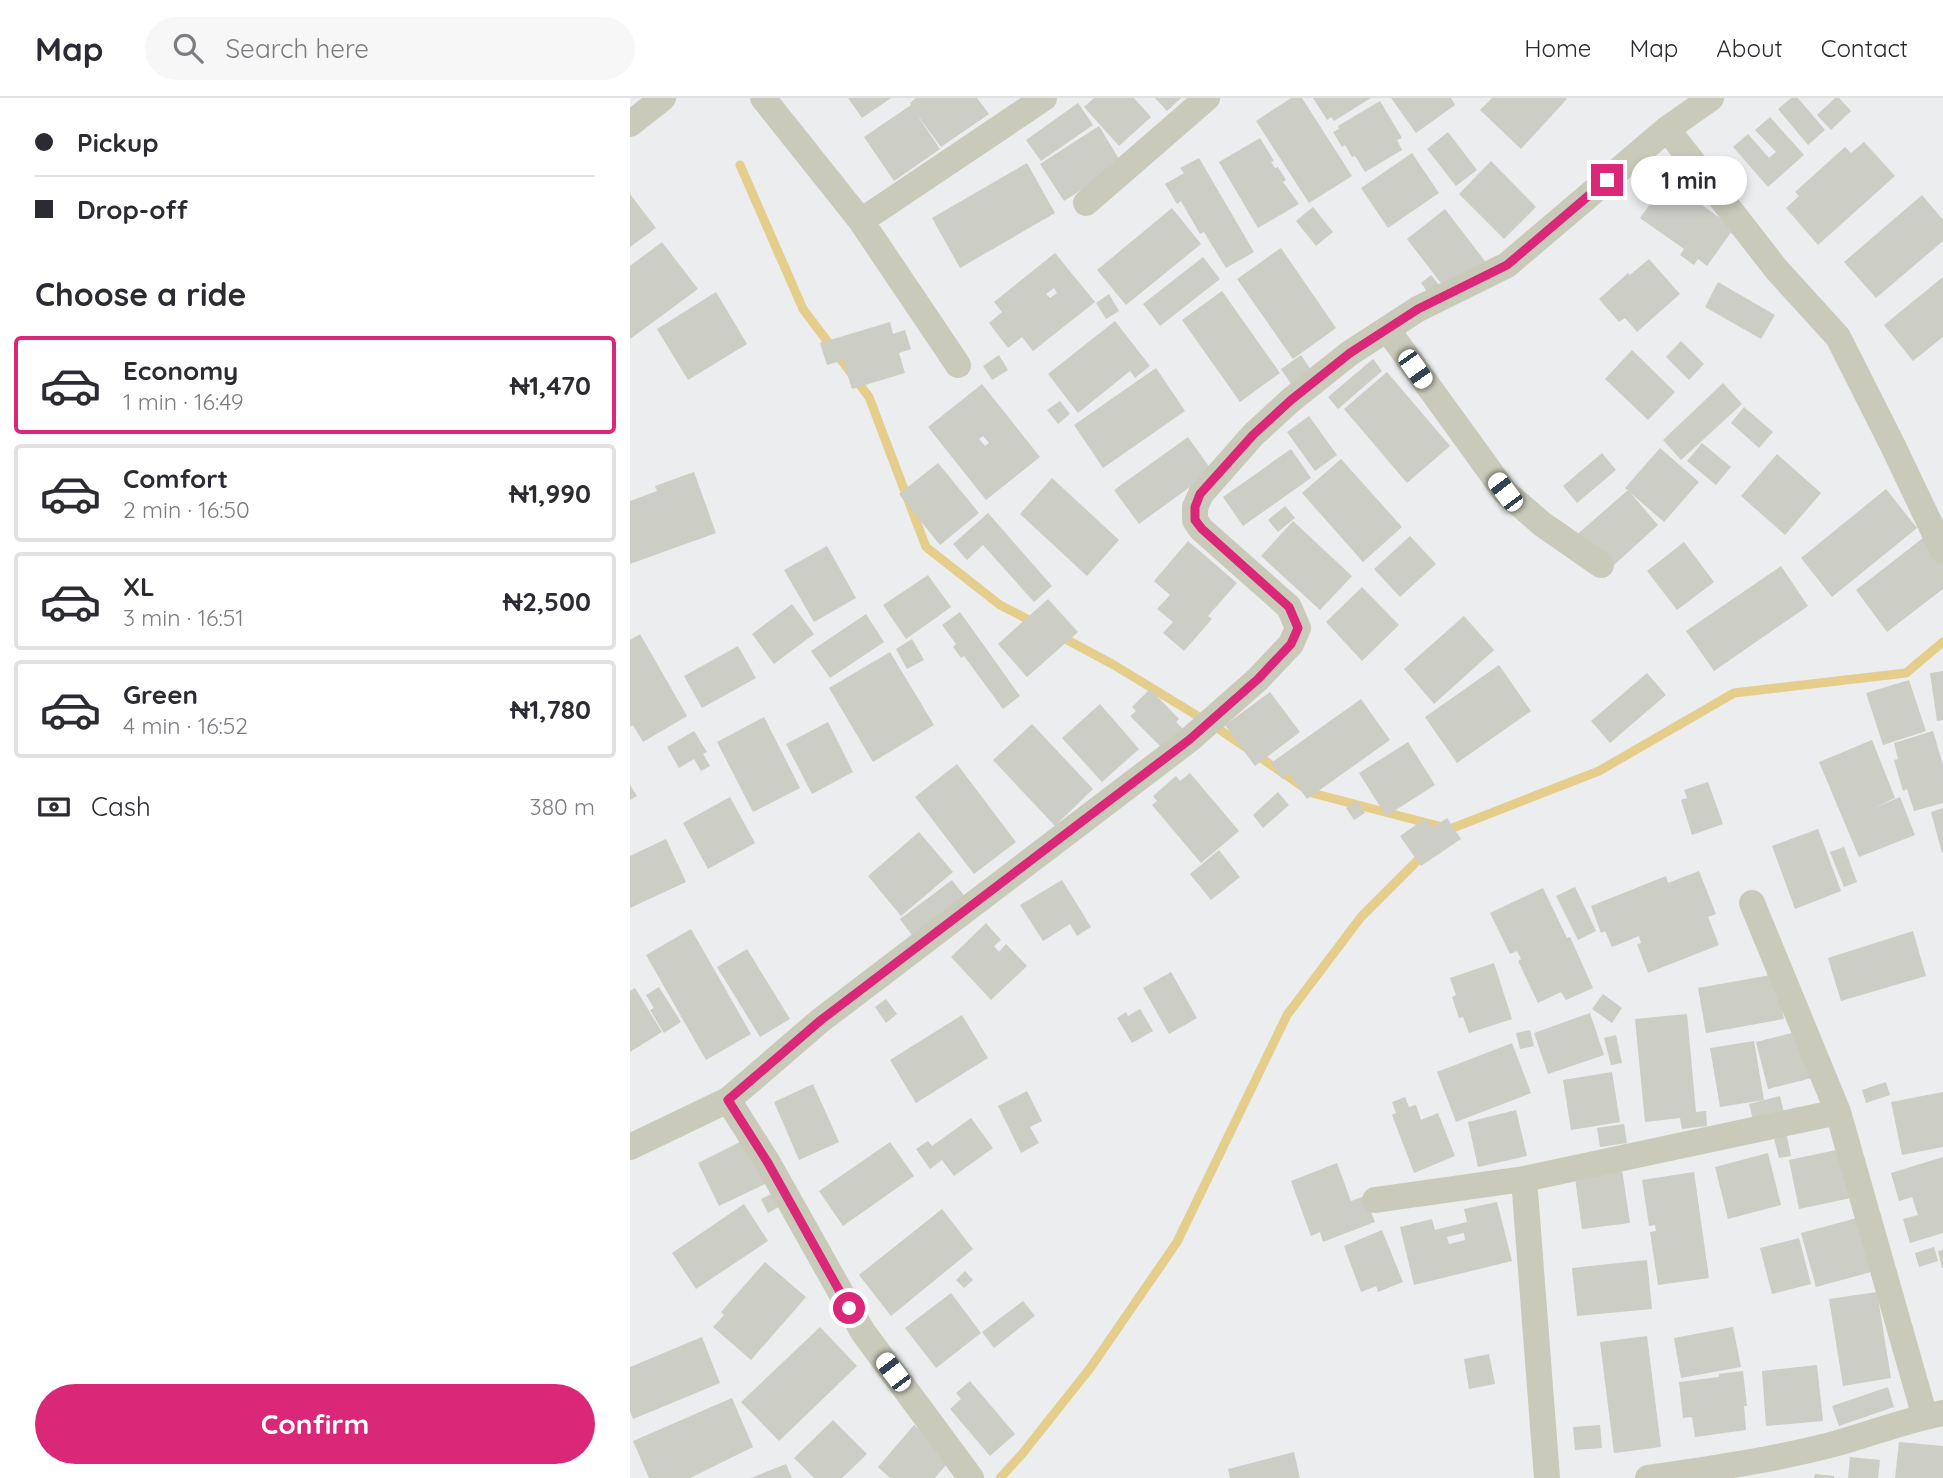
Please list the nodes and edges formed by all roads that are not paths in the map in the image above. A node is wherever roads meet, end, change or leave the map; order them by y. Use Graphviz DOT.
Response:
graph roads {
  1 [pos="663,98"];
  2 [pos="763,98"];
  3 [pos="1044,98"];
  4 [pos="1207,98"];
  5 [pos="1711,98"];
  6 [pos="630,124"];
  7 [pos="1667,129"];
  8 [pos="1086,203"];
  9 [pos="861,221"];
  10 [pos="1387,329"];
  11 [pos="958,365"];
  12 [pos="1943,551"];
  13 [pos="1601,565"];
  14 [pos="1752,903"];
  15 [pos="728,1100"];
  16 [pos="1838,1112"];
  17 [pos="630,1147"];
  18 [pos="1524,1179"];
  19 [pos="1376,1200"];
  20 [pos="1934,1415"];
  21 [pos="969,1476"];
  22 [pos="1547,1478"];
  23 [pos="1648,1478"];
  1 -- 6 [label="street"];
  2 -- 9 [label="street"];
  3 -- 9 [label="street"];
  4 -- 8 [label="street"];
  5 -- 7 [label="street"];
  7 -- 10 [label="street"];
  7 -- 12 [label="street"];
  9 -- 11 [label="street"];
  10 -- 13 [label="street"];
  10 -- 15 [label="street"];
  14 -- 16 [label="street"];
  15 -- 17 [label="street"];
  15 -- 21 [label="street"];
  16 -- 18 [label="street"];
  16 -- 20 [label="street"];
  18 -- 19 [label="street"];
  18 -- 22 [label="street"];
  20 -- 23 [label="street"];
}
